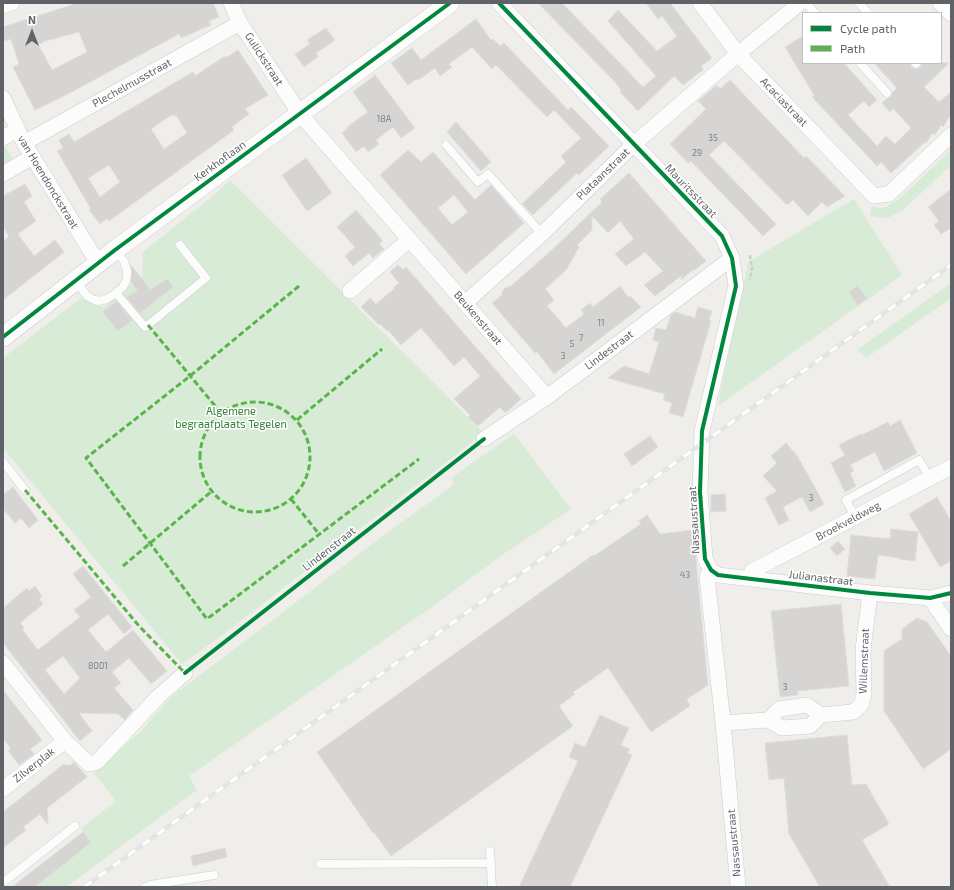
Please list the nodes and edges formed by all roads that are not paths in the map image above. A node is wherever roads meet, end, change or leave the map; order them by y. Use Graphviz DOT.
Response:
graph roads {
  1 [pos="12,3"];
  2 [pos="231,3"];
  3 [pos="450,3"];
  4 [pos="499,3"];
  5 [pos="700,3"];
  6 [pos="800,3"];
  7 [pos="806,3"];
  8 [pos="859,3"];
  9 [pos="940,3"];
  10 [pos="3,6"];
  11 [pos="814,12"];
  12 [pos="867,12"];
  13 [pos="951,14"];
  14 [pos="240,23"];
  15 [pos="738,54"];
  16 [pos="861,64"];
  17 [pos="887,93"];
  18 [pos="3,98"];
  19 [pos="300,114"];
  20 [pos="17,130"];
  21 [pos="951,135"];
  22 [pos="3,138"];
  23 [pos="24,143"];
  24 [pos="634,144"];
  25 [pos="446,145"];
  26 [pos="32,157"];
  27 [pos="3,174"];
  28 [pos="542,234"];
  29 [pos="409,240"];
  30 [pos="180,244"];
  31 [pos="115,250"];
  32 [pos="732,258"];
  33 [pos="98,263"];
  34 [pos="75,280"];
  35 [pos="350,291"];
  36 [pos="116,292"];
  37 [pos="465,303"];
  38 [pos="3,337"];
  39 [pos="547,397"];
  40 [pos="484,439"];
  41 [pos="701,444"];
  42 [pos="3,462"];
  43 [pos="951,466"];
  44 [pos="930,478"];
  45 [pos="25,490"];
  46 [pos="855,517"];
  47 [pos="711,570"];
  48 [pos="749,579"];
  49 [pos="870,593"];
  50 [pos="951,593"];
  51 [pos="930,598"];
  52 [pos="951,629"];
  53 [pos="3,662"];
  54 [pos="185,673"];
  55 [pos="821,715"];
  56 [pos="768,720"];
  57 [pos="723,724"];
  58 [pos="65,741"];
  59 [pos="3,789"];
  60 [pos="75,826"];
  61 [pos="490,851"];
  62 [pos="491,863"];
  63 [pos="320,864"];
  64 [pos="214,875"];
  65 [pos="3,880"];
  66 [pos="145,887"];
  67 [pos="492,887"];
  68 [pos="738,887"];
  1 -- 10 [label="street"];
  2 -- 14 [label="street, Gulickstraat"];
  3 -- 19 [label="street, Kerkhoflaan"];
  4 -- 24 [label="street, Mauritsstraat"];
  5 -- 15 [label="street, Acaciastraat"];
  6 -- 15 [label="street, Plataanstraat"];
  7 -- 11 [label="lane"];
  8 -- 12 [label="lane"];
  9 -- 13 [label="street"];
  14 -- 19 [label="street, Gulickstraat"];
  14 -- 23 [label="street, Plechelmusstraat"];
  15 -- 21 [label="street, Acaciastraat"];
  15 -- 24 [label="street, Plataanstraat"];
  16 -- 17 [label="lane"];
  18 -- 20 [label="street, van Hoendonckstraat"];
  19 -- 29 [label="street, Beukenstraat"];
  19 -- 31 [label="street, Kerkhoflaan"];
  20 -- 22 [label="street"];
  20 -- 23 [label="street, van Hoendonckstraat"];
  23 -- 26 [label="street, van Hoendonckstraat"];
  24 -- 28 [label="street, Plataanstraat"];
  24 -- 32 [label="street, Mauritsstraat"];
  25 -- 28 [label="lane"];
  26 -- 27 [label="street"];
  26 -- 33 [label="street, van Hoendonckstraat"];
  28 -- 37 [label="street, Plataanstraat"];
  29 -- 35 [label="street"];
  29 -- 37 [label="street, Beukenstraat"];
  30 -- 36 [label="lane"];
  31 -- 33 [label="street, Kerkhoflaan"];
  31 -- 36 [label="lane"];
  32 -- 39 [label="street, Lindestraat"];
  32 -- 41 [label="street, Mauritsstraat"];
  33 -- 34 [label="street, Kerkhoflaan"];
  34 -- 36 [label="lane"];
  34 -- 38 [label="street, Kerkhoflaan"];
  37 -- 39 [label="street, Beukenstraat"];
  39 -- 40 [label="street, Lindestraat"];
  41 -- 47 [label="street, Nassaustraat"];
  42 -- 45 [label="lane"];
  43 -- 44 [label="street, Broekveldweg"];
  44 -- 46 [label="street, Broekveldweg"];
  44 -- 46 [label="lane"];
  46 -- 48 [label="street, Broekveldweg"];
  47 -- 48 [label="street, Julianastraat"];
  47 -- 57 [label="street, Nassaustraat"];
  48 -- 49 [label="street, Julianastraat"];
  49 -- 51 [label="street, Julianastraat"];
  49 -- 55 [label="street, Willemstraat"];
  50 -- 51 [label="street, Julianastraat"];
  51 -- 52 [label="street"];
  53 -- 58 [label="street"];
  54 -- 58 [label="street"];
  55 -- 56 [label="street"];
  55 -- 56 [label="street"];
  56 -- 57 [label="street"];
  57 -- 68 [label="street, Nassaustraat"];
  58 -- 59 [label="street, Zilverplak"];
  60 -- 65 [label="lane"];
  61 -- 62 [label="lane"];
  62 -- 63 [label="lane"];
  62 -- 67 [label="lane"];
  64 -- 66 [label="lane"];
}
